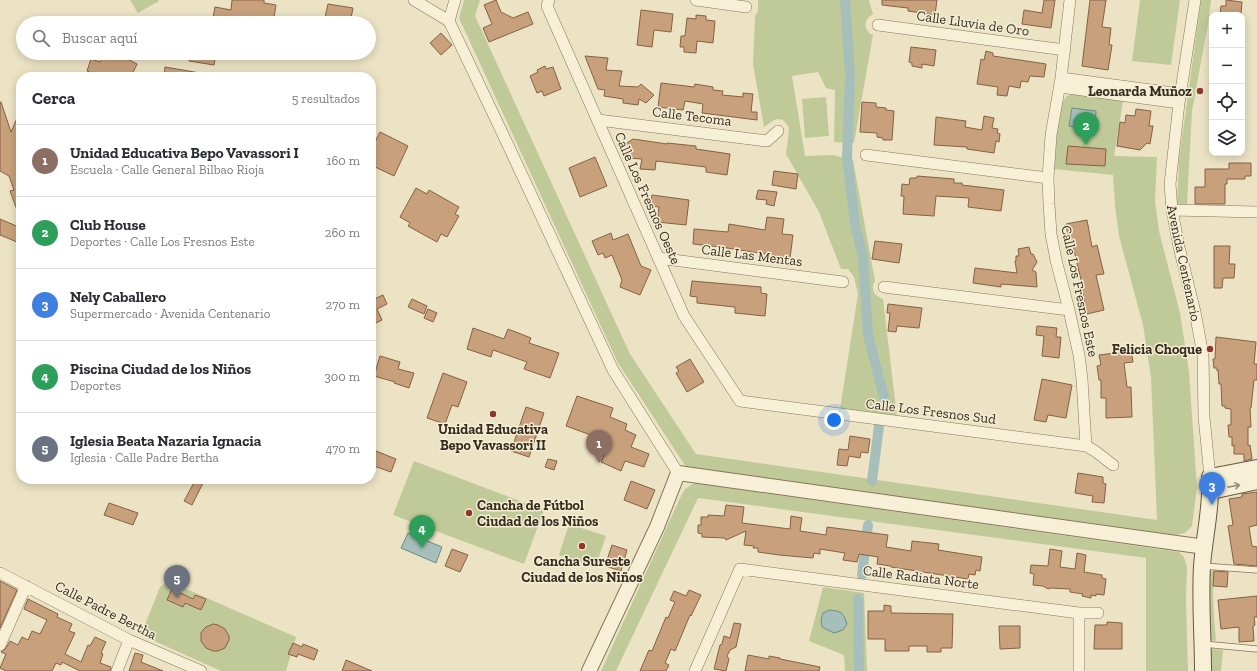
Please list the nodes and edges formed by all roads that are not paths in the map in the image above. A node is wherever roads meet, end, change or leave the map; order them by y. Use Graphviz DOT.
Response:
graph roads {
  1 [pos="414,0"];
  2 [pos="455,0"];
  3 [pos="549,0"];
  4 [pos="696,0"];
  5 [pos="1070,0"];
  6 [pos="1195,0"];
  7 [pos="746,7"];
  8 [pos="449,21"];
  9 [pos="878,25"];
  10 [pos="1065,50"];
  11 [pos="1060,82"];
  12 [pos="1180,99"];
  13 [pos="598,120"];
  14 [pos="778,131"];
  15 [pos="866,155"];
  16 [pos="1048,178"];
  17 [pos="1172,210"];
  18 [pos="1257,212"];
  19 [pos="658,258"];
  20 [pos="843,282"];
  21 [pos="884,287"];
  22 [pos="1069,310"];
  23 [pos="740,401"];
  24 [pos="1086,446"];
  25 [pos="1113,465"];
  26 [pos="1257,468"];
  27 [pos="678,473"];
  28 [pos="1257,481"];
  29 [pos="1210,484"];
  30 [pos="1205,547"];
  31 [pos="1202,566"];
  32 [pos="1257,570"];
  33 [pos="0,573"];
  34 [pos="26,586"];
  35 [pos="1079,613"];
  36 [pos="1098,613"];
  37 [pos="129,640"];
  38 [pos="1,641"];
  39 [pos="1203,644"];
  40 [pos="1257,649"];
  41 [pos="117,671"];
  42 [pos="201,671"];
  43 [pos="589,671"];
  44 [pos="695,671"];
  45 [pos="1079,671"];
  46 [pos="1203,671"];
  1 -- 8 [label="street"];
  2 -- 8 [label="street"];
  3 -- 13 [label="street, Calle Los Fresnos Oeste"];
  4 -- 7 [label="street"];
  5 -- 10 [label="street, Calle Los Fresnos Este"];
  6 -- 12 [label="street, Avenida Centenario"];
  8 -- 27 [label="street"];
  9 -- 10 [label="street, Calle Lluvia de Oro"];
  10 -- 11 [label="street, Calle Los Fresnos Este"];
  11 -- 12 [label="street"];
  11 -- 16 [label="street, Calle Los Fresnos Este"];
  12 -- 17 [label="street, Avenida Centenario"];
  13 -- 14 [label="street, Calle Tecoma"];
  13 -- 19 [label="street, Calle Los Fresnos Oeste"];
  15 -- 16 [label="street"];
  16 -- 22 [label="street, Calle Los Fresnos Este"];
  17 -- 18 [label="street"];
  17 -- 29 [label="street, Avenida Centenario"];
  19 -- 20 [label="street, Calle Las Mentas"];
  19 -- 23 [label="street, Calle Los Fresnos Oeste"];
  21 -- 22 [label="street"];
  22 -- 24 [label="street, Calle Los Fresnos Este"];
  23 -- 24 [label="street, Calle Los Fresnos Sud"];
  24 -- 25 [label="street, Calle Los Fresnos Sud"];
  26 -- 29 [label="main road"];
  27 -- 30 [label="street"];
  27 -- 43 [label="street"];
  29 -- 28 [label="main road, one-way"];
  29 -- 30 [label="main road, Avenida Centenario"];
  30 -- 31 [label="main road, Avenida Centenario"];
  31 -- 32 [label="lane"];
  31 -- 39 [label="main road, Avenida Centenario"];
  33 -- 34 [label="street, Calle Padre Bertha"];
  34 -- 37 [label="street, Calle Padre Bertha"];
  34 -- 38 [label="street"];
  35 -- 36 [label="street, Calle Radiata Norte"];
  35 -- 44 [label="street, Calle Radiata Norte"];
  35 -- 45 [label="street"];
  37 -- 41 [label="street"];
  37 -- 42 [label="street, Calle Padre Bertha"];
  39 -- 40 [label="lane"];
  39 -- 46 [label="main road, Avenida Centenario"];
}
